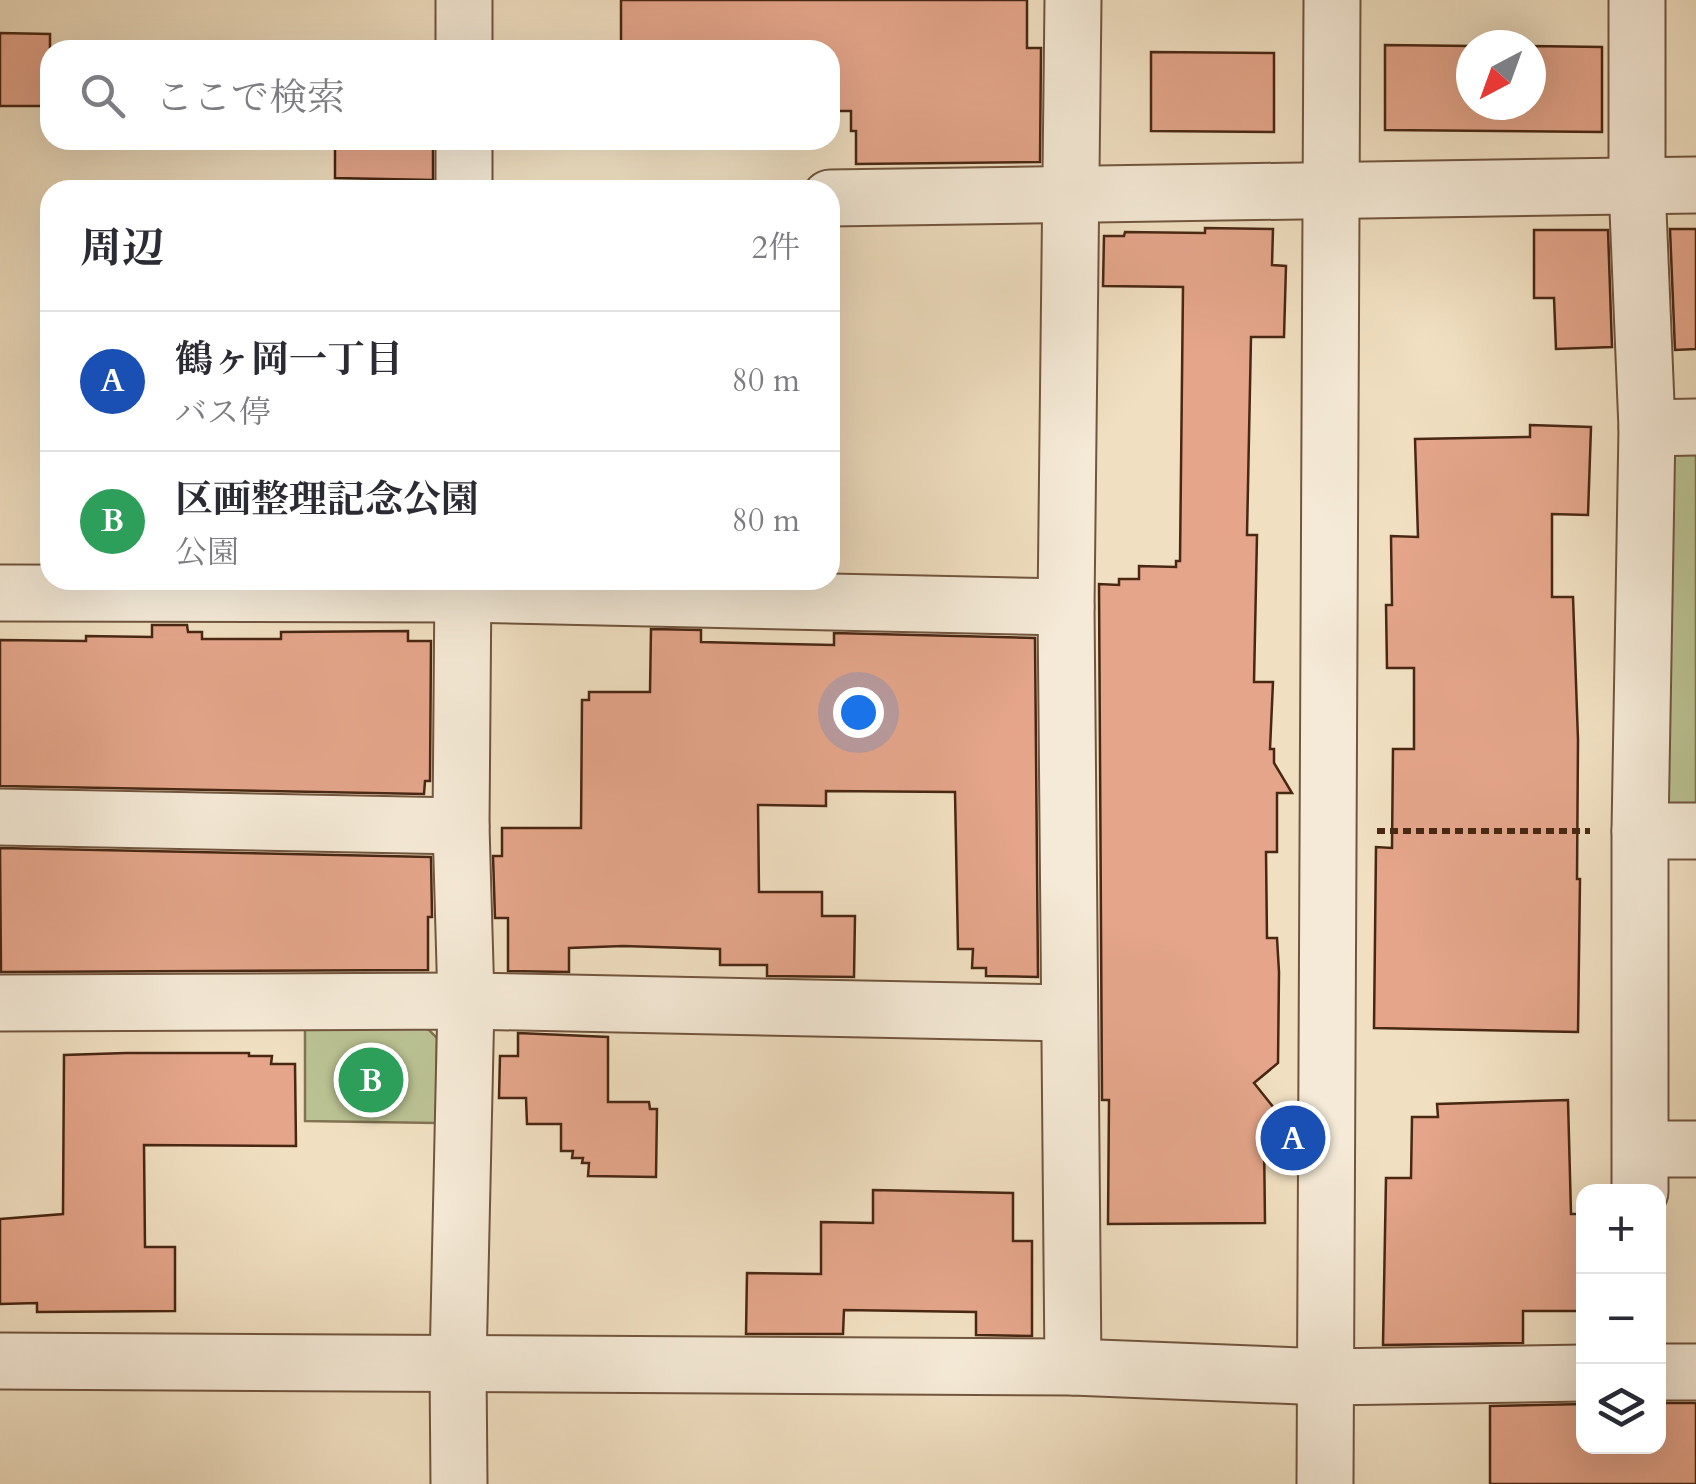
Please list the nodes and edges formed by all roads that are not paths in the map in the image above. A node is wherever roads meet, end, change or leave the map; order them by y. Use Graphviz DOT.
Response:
graph roads {
  1 [pos="464,0"];
  2 [pos="1073,0"];
  3 [pos="1332,0"];
  4 [pos="1637,0"];
  5 [pos="464,40"];
  6 [pos="464,150"];
  7 [pos="464,180"];
  8 [pos="1696,185"];
  9 [pos="1638,186"];
  10 [pos="1331,190"];
  11 [pos="1073,194"];
  12 [pos="840,198"];
  13 [pos="1671,428"];
  14 [pos="231,590"];
  15 [pos="462,590"];
  16 [pos="553,590"];
  17 [pos="0,593"];
  18 [pos="1066,607"];
  19 [pos="0,817"];
  20 [pos="461,826"];
  21 [pos="1640,831"];
  22 [pos="1696,831"];
  23 [pos="466,1001"];
  24 [pos="0,1002"];
  25 [pos="1070,1013"];
  26 [pos="1696,1149"];
  27 [pos="1640,1170"];
  28 [pos="0,1361"];
  29 [pos="458,1365"];
  30 [pos="1073,1367"];
  31 [pos="1666,1372"];
  32 [pos="1696,1372"];
  33 [pos="1576,1373"];
  34 [pos="1326,1377"];
  35 [pos="459,1484"];
  36 [pos="1325,1484"];
  1 -- 5 [label="street"];
  2 -- 11 [label="street"];
  3 -- 10 [label="street"];
  4 -- 9 [label="street"];
  6 -- 7 [label="street"];
  8 -- 9 [label="street"];
  9 -- 10 [label="street"];
  9 -- 13 [label="street"];
  10 -- 11 [label="street"];
  10 -- 34 [label="street"];
  11 -- 12 [label="street"];
  11 -- 18 [label="street"];
  13 -- 21 [label="street"];
  14 -- 17 [label="street"];
  15 -- 20 [label="street"];
  16 -- 18 [label="street"];
  18 -- 25 [label="street"];
  19 -- 20 [label="street"];
  20 -- 23 [label="street"];
  21 -- 22 [label="street"];
  21 -- 27 [label="street"];
  23 -- 24 [label="street"];
  23 -- 25 [label="street"];
  23 -- 29 [label="street"];
  25 -- 30 [label="street"];
  26 -- 27 [label="street"];
  28 -- 29 [label="street"];
  29 -- 30 [label="street"];
  29 -- 35 [label="street"];
  30 -- 34 [label="street"];
  31 -- 32 [label="street"];
  33 -- 34 [label="street"];
  34 -- 36 [label="street"];
}
